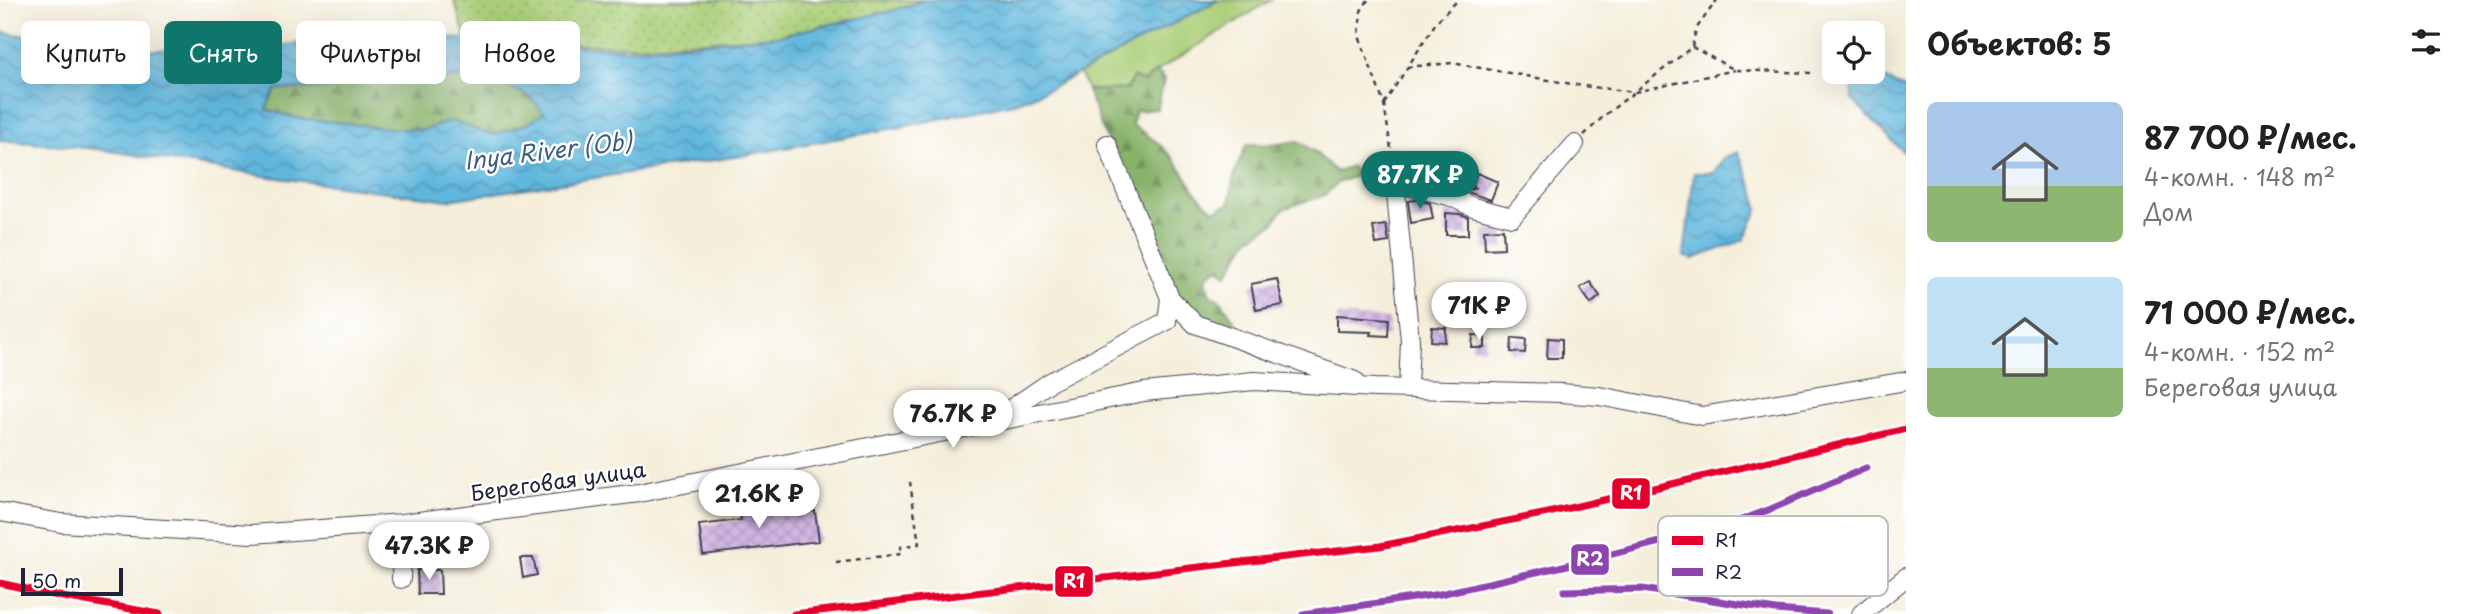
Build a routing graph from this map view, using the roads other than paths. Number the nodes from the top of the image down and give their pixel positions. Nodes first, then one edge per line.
1 (1107, 144) dead end
2 (1575, 144) road end
3 (1170, 298) junction
4 (1906, 381) edge
5 (1375, 388) junction
6 (1408, 388) junction
7 (989, 424) junction
8 (0, 512) edge
9 (403, 523) junction
10 (1906, 578) edge
11 (401, 579) dead end
12 (1888, 592) edge
13 (1884, 596) edge
14 (1861, 614) edge

1 - 3 street
2 - 6 street
3 - 5 street
3 - 7 street
4 - 6 street, Береговая улица
5 - 6 street, Береговая улица
5 - 7 street, Береговая улица
7 - 9 street, Береговая улица
8 - 9 street, Береговая улица
9 - 11 street
10 - 12 street
13 - 14 street

